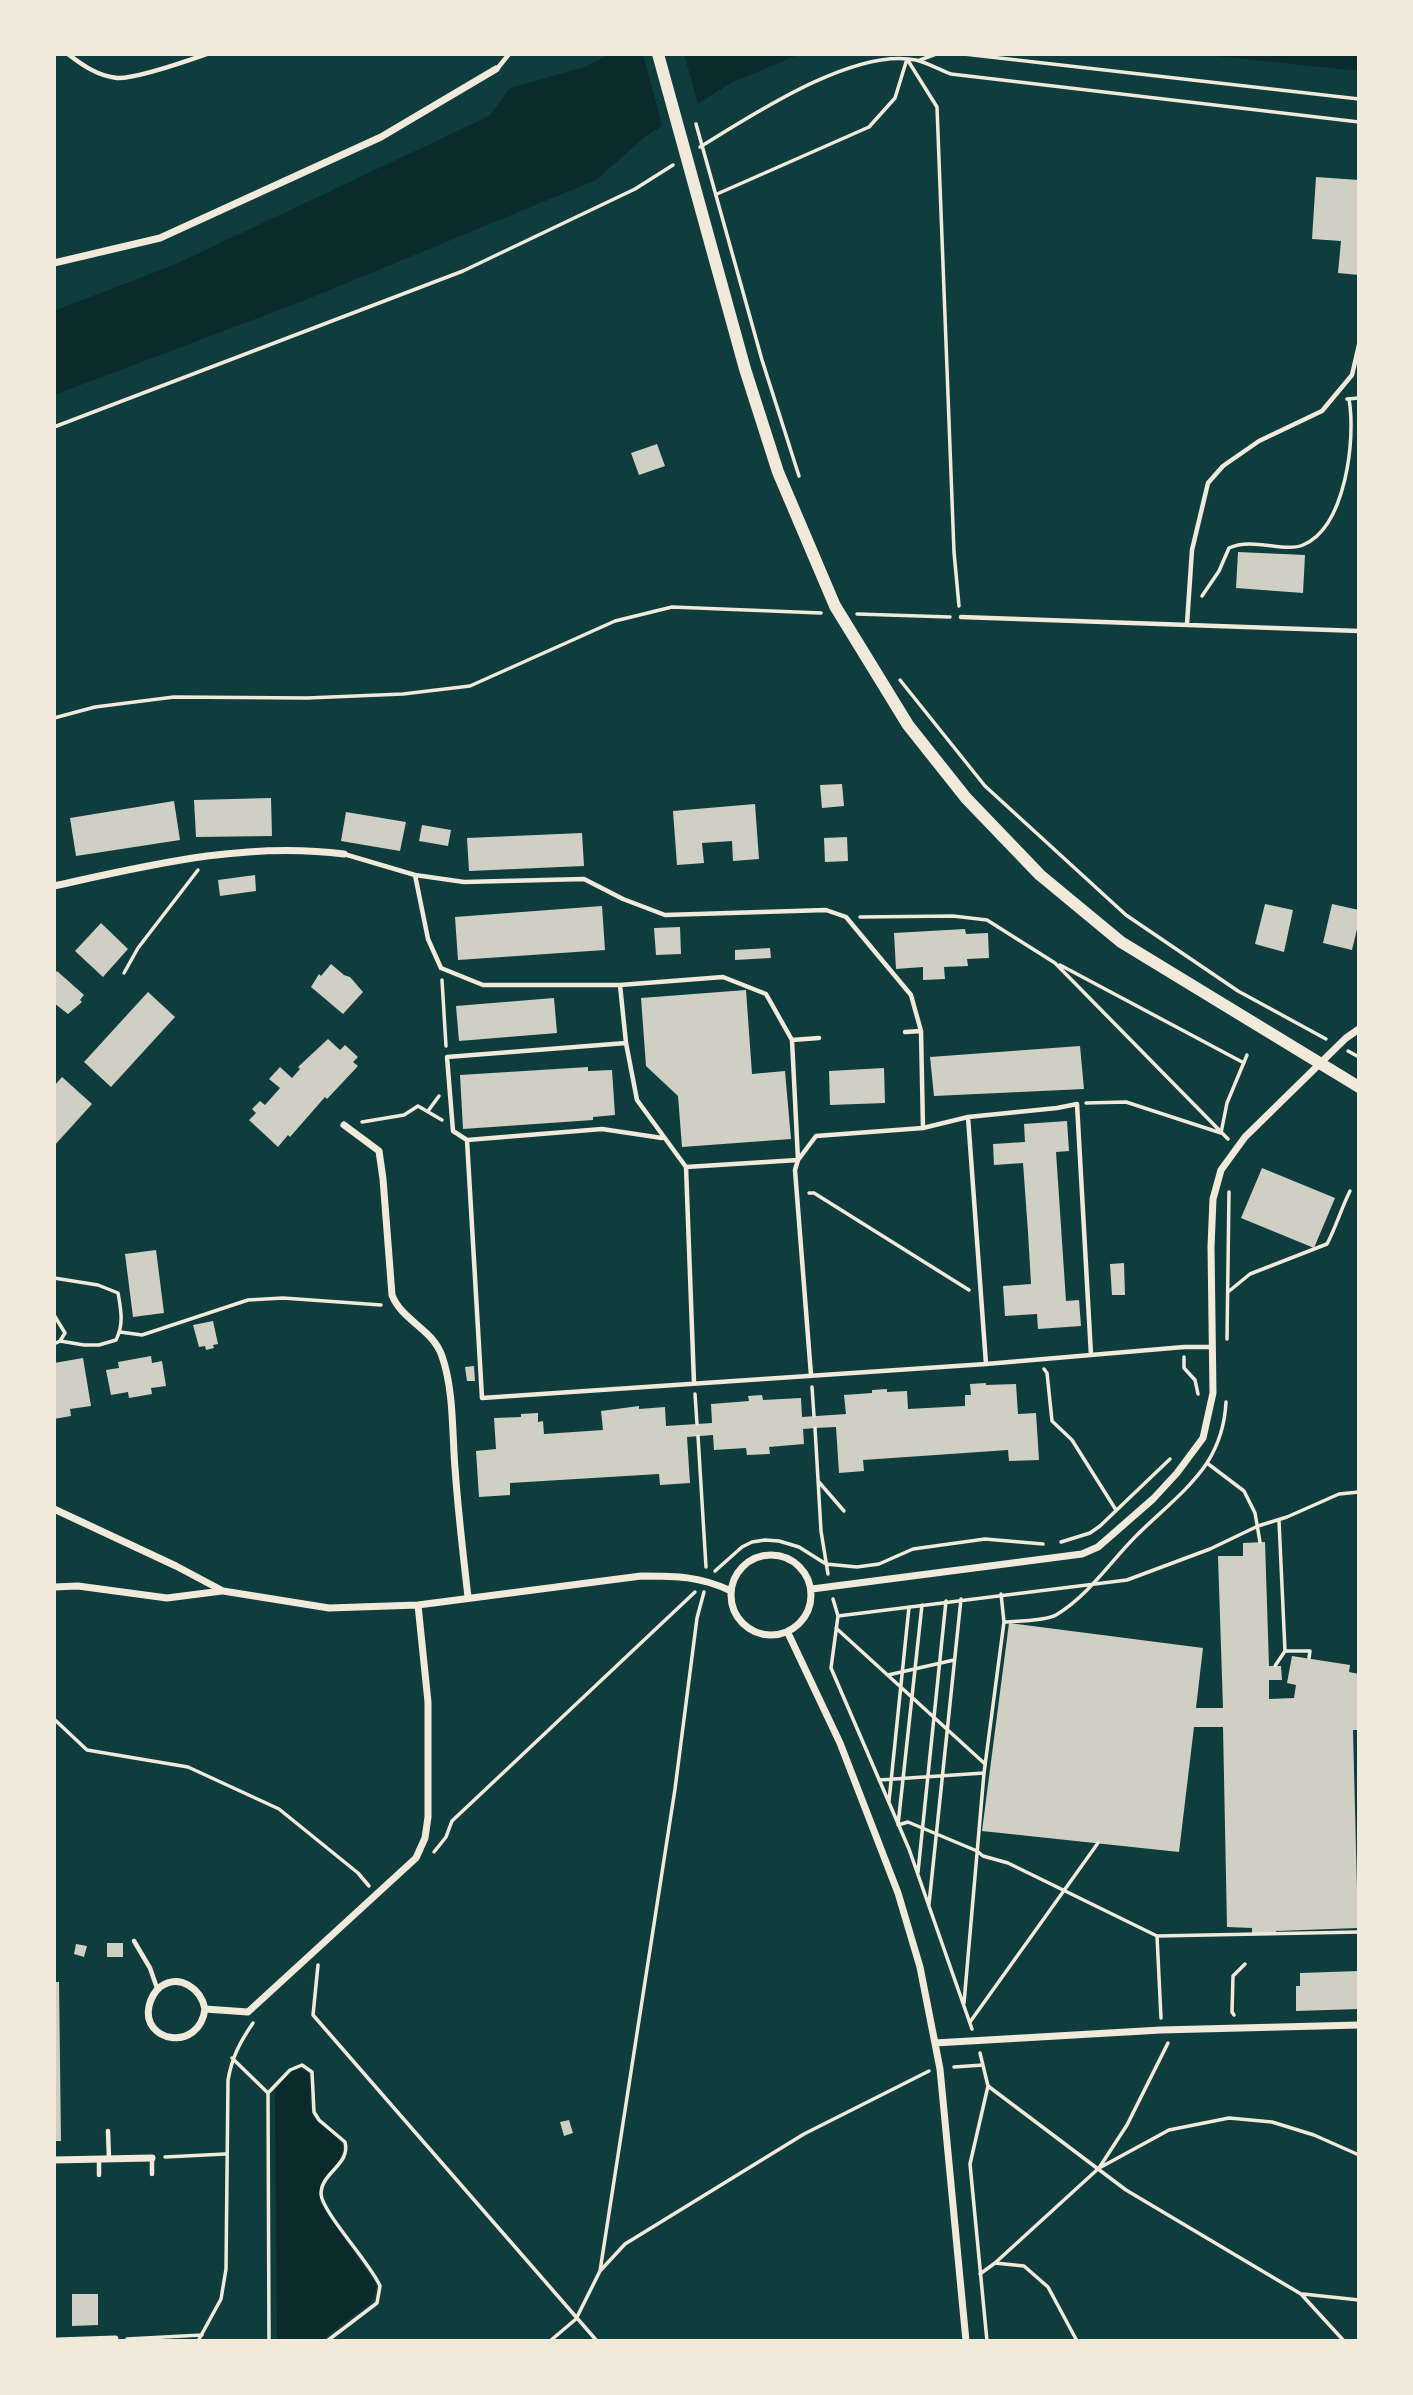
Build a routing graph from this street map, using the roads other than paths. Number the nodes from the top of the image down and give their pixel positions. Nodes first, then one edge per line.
1 (68, 54) edge
2 (207, 54) edge
3 (509, 54) edge
4 (658, 54) edge
5 (496, 69) joint
6 (54, 263) edge
7 (1359, 345) edge
8 (961, 617) road end
9 (1187, 624) junction
10 (1359, 631) edge
11 (344, 854) joint
12 (415, 875) junction
13 (54, 886) edge
14 (620, 985) junction
15 (1359, 1030) edge
16 (921, 1031) junction
17 (905, 1032) dead end
18 (819, 1038) dead end
19 (792, 1040) junction
20 (626, 1043) junction
21 (1359, 1087) edge
22 (968, 1117) junction
23 (344, 1125) road end
24 (923, 1128) junction
25 (663, 1138) junction
26 (467, 1140) junction
27 (798, 1160) junction
28 (686, 1167) junction
29 (1213, 1347) junction
30 (1091, 1355) junction
31 (986, 1364) junction
32 (811, 1375) junction
33 (694, 1383) junction
34 (54, 1509) edge
35 (54, 1587) edge
36 (812, 1589) junction
37 (223, 1591) junction
38 (731, 1591) junction
39 (468, 1597) junction
40 (418, 1605) junction
41 (788, 1633) junction
42 (134, 1941) dead end
43 (158, 1989) junction
44 (205, 2009) junction
45 (1359, 2025) edge
46 (935, 2043) junction
47 (108, 2131) dead end
48 (152, 2158) joint
49 (99, 2159) junction
50 (109, 2159) junction
51 (54, 2160) edge
52 (152, 2174) dead end
53 (99, 2175) dead end
54 (116, 2340) edge
55 (58, 2341) edge
56 (966, 2341) edge

1 - 2 lane
3 - 5 lane
4 - 21 main road
5 - 6 street
7 - 9 lane
8 - 9 lane
9 - 10 lane
11 - 12 lane
11 - 13 street
12 - 14 lane
12 - 16 lane
14 - 19 lane
14 - 20 lane
15 - 29 street
16 - 17 lane
16 - 24 lane
18 - 19 lane
19 - 27 lane
20 - 25 lane
20 - 26 lane
22 - 24 lane
22 - 30 lane
22 - 31 lane
23 - 39 street
24 - 27 lane
25 - 26 lane
25 - 28 lane
26 - 33 lane
27 - 28 lane
27 - 32 lane
28 - 33 lane
29 - 30 lane
29 - 36 street
30 - 31 lane
31 - 32 lane
32 - 33 lane
34 - 37 street
35 - 37 street
36 - 38 street
36 - 41 street
37 - 40 street
38 - 39 street
38 - 41 street
39 - 40 street
40 - 44 street
41 - 46 street
42 - 43 lane
43 - 44 street
43 - 44 street
45 - 46 street
46 - 56 street
47 - 50 lane
48 - 50 street
48 - 52 lane
49 - 50 street
49 - 51 street
49 - 53 lane
54 - 55 street

